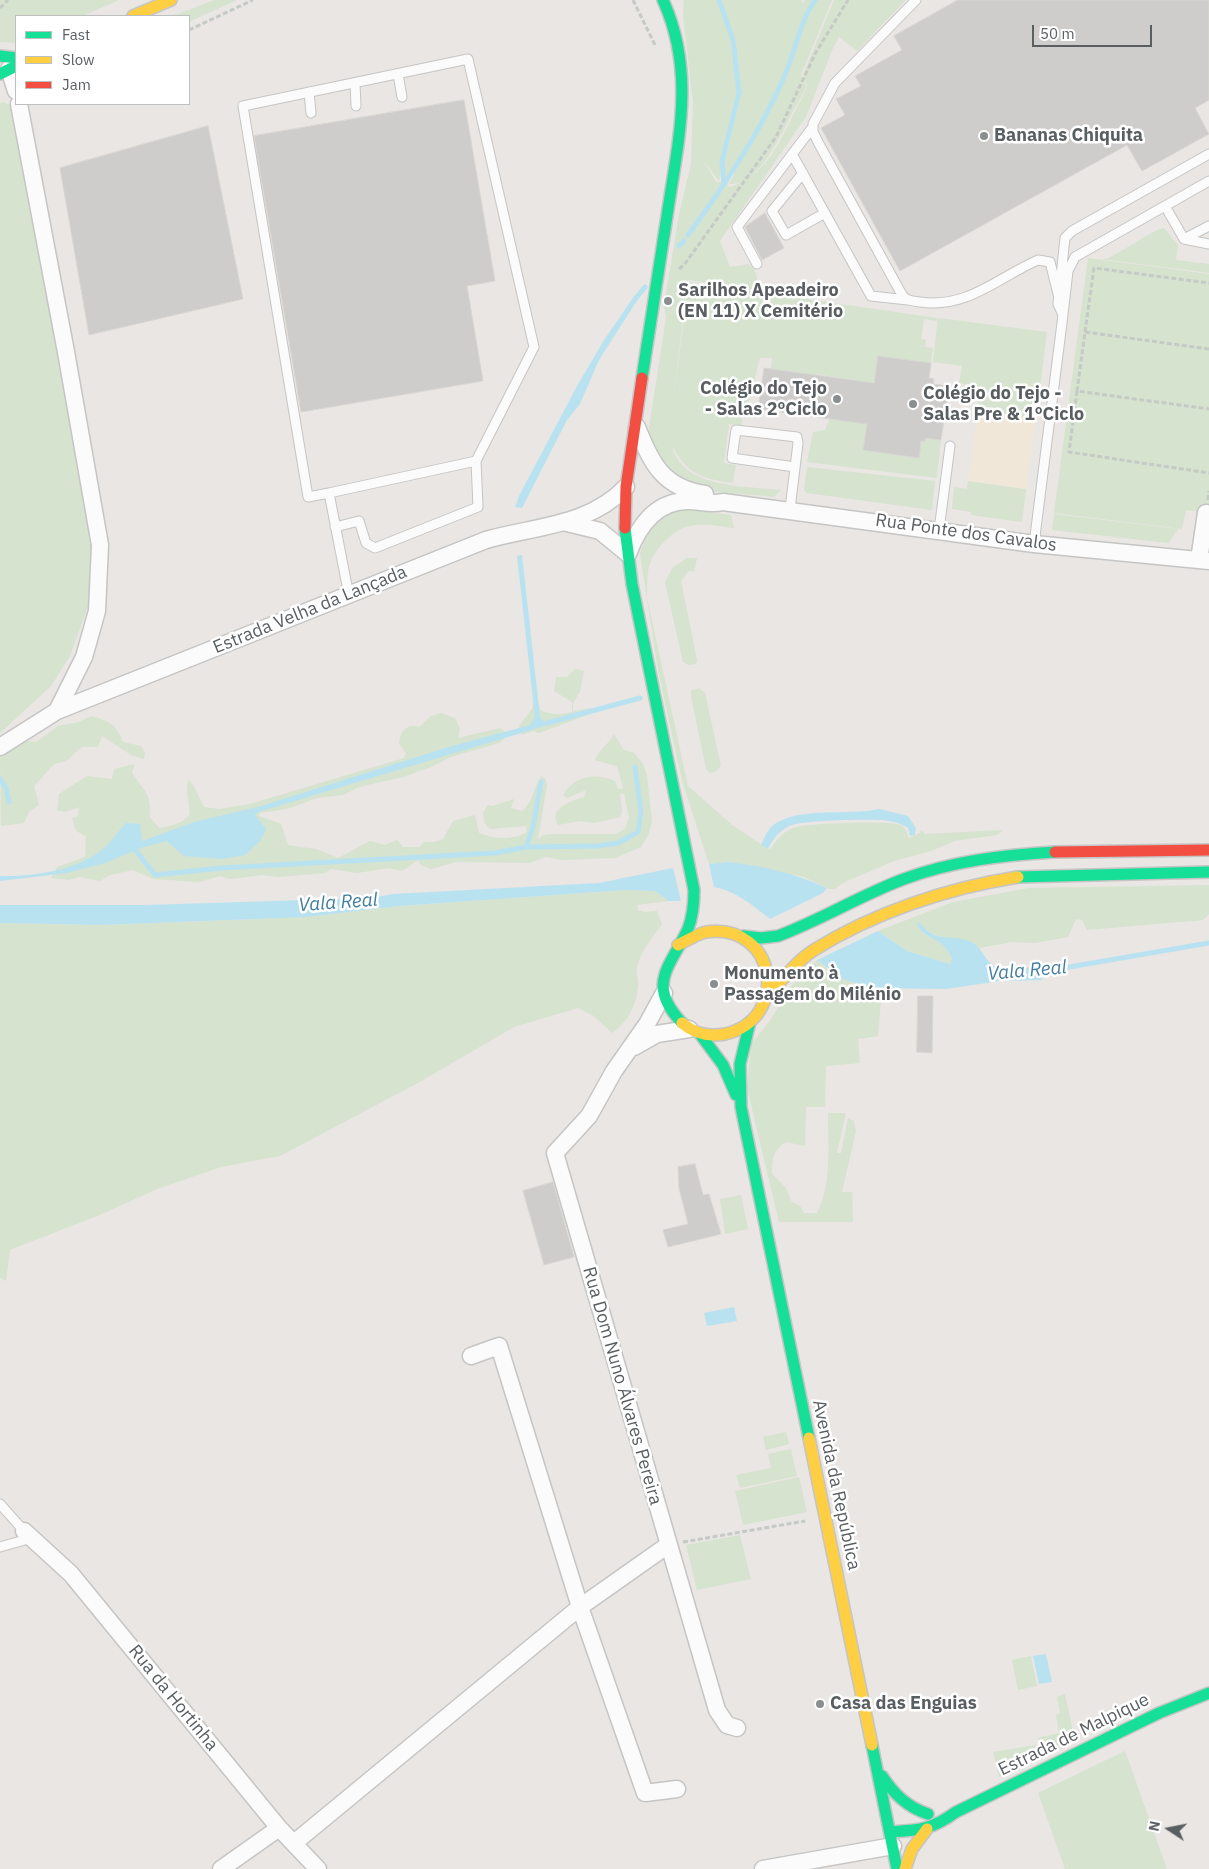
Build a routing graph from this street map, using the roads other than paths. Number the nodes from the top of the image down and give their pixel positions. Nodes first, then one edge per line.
1 (171, 0) edge
2 (663, 0) edge
3 (916, 0) edge
4 (135, 15) edge
5 (8, 65) edge
6 (398, 74) junction
7 (355, 83) junction
8 (15, 88) edge
9 (309, 92) junction
10 (402, 97) dead end
11 (19, 105) edge
12 (356, 106) dead end
13 (311, 113) dead end
14 (812, 128) junction
15 (792, 154) junction
16 (1209, 154) edge
17 (803, 173) junction
18 (1209, 181) edge
19 (1165, 206) junction
20 (825, 213) junction
21 (1209, 226) edge
22 (1184, 239) junction
23 (1209, 244) edge
24 (1075, 258) junction
25 (1062, 259) junction
26 (1046, 260) junction
27 (757, 264) dead end
28 (1062, 298) junction
29 (908, 300) junction
30 (636, 424) junction
31 (950, 446) dead end
32 (476, 461) junction
33 (795, 467) junction
34 (626, 488) junction
35 (329, 493) junction
36 (723, 502) junction
37 (790, 509) junction
38 (1206, 513) dead end
39 (567, 523) junction
40 (335, 527) junction
41 (939, 530) junction
42 (1034, 544) junction
43 (628, 554) junction
44 (1204, 560) edge
45 (349, 596) junction
46 (57, 710) junction
47 (0, 747) edge
48 (1209, 850) edge
49 (1209, 872) edge
50 (694, 890) junction
51 (705, 906) dead end
52 (715, 919) dead end
53 (727, 930) junction
54 (743, 936) junction
55 (678, 945) junction
56 (664, 993) junction
57 (767, 996) junction
58 (750, 1022) junction
59 (694, 1032) junction
60 (626, 1053) junction
61 (741, 1108) junction
62 (471, 1356) dead end
63 (0, 1504) edge
64 (28, 1534) junction
65 (668, 1545) junction
66 (0, 1547) edge
67 (580, 1607) junction
68 (1209, 1693) edge
69 (737, 1728) dead end
70 (878, 1771) junction
71 (677, 1788) dead end
72 (956, 1812) junction
73 (928, 1814) junction
74 (279, 1828) junction
75 (927, 1829) junction
76 (892, 1839) junction
77 (294, 1843) junction
78 (221, 1869) edge
79 (318, 1869) edge
80 (763, 1869) edge
81 (897, 1869) edge
82 (905, 1869) edge

1 - 4 main road
2 - 30 main road
3 - 14 lane
5 - 8 street
6 - 7 lane
6 - 10 lane
6 - 32 lane
7 - 9 lane
7 - 12 lane
9 - 13 lane
9 - 35 lane
11 - 46 street
14 - 15 lane
14 - 29 lane
15 - 17 lane
15 - 27 lane
16 - 25 lane
17 - 20 lane
17 - 20 lane
18 - 19 lane
19 - 22 lane
19 - 24 lane
20 - 29 lane
21 - 22 lane
22 - 23 lane
24 - 25 lane
24 - 28 lane
25 - 26 lane
25 - 28 lane
26 - 28 lane
26 - 29 lane
28 - 42 lane
30 - 34 main road
30 - 36 street
31 - 41 lane
32 - 35 lane
32 - 40 lane
33 - 33 lane
33 - 37 lane
34 - 39 street, Estrada Velha da Lançada
34 - 43 main road
35 - 40 lane
36 - 37 street, Rua Ponte dos Cavalos
36 - 43 street
37 - 41 street, Rua Ponte dos Cavalos
38 - 44 street
39 - 43 street, Estrada Velha da Lançada
39 - 45 street, Estrada Velha da Lançada
40 - 45 lane
41 - 42 street, Rua Ponte dos Cavalos
42 - 44 street, Rua Ponte dos Cavalos
43 - 50 main road
45 - 46 street, Estrada Velha da Lançada
46 - 47 street, Estrada Velha da Lançada
48 - 54 main road
49 - 57 main road
50 - 51 main road
50 - 55 main road
52 - 53 main road
53 - 54 main road
53 - 55 main road
54 - 57 main road
55 - 56 main road
56 - 59 main road
56 - 60 street, Rua Dom Nuno Álvares Pereira
57 - 58 main road
58 - 59 main road
58 - 61 main road, Avenida da República
59 - 60 street, Rua Dom Nuno Álvares Pereira
59 - 61 main road, Avenida da República
60 - 65 street, Rua Dom Nuno Álvares Pereira
61 - 70 main road, Avenida da República
62 - 67 street
63 - 64 lane
64 - 66 lane
64 - 74 street, Rua da Hortinha
65 - 67 street
65 - 69 street, Rua Dom Nuno Álvares Pereira
67 - 71 street
67 - 77 street
68 - 72 main road, Estrada de Malpique
70 - 73 main road
70 - 76 main road, Avenida da República
72 - 73 main road, Estrada de Malpique
72 - 75 main road, Estrada de Malpique
73 - 76 main road, Estrada de Malpique
74 - 77 street, Rua da Hortinha
74 - 78 street
75 - 76 main road, Estrada de Malpique
75 - 82 main road
76 - 80 street
76 - 81 main road, Avenida da República
77 - 79 street, Rua da Hortinha

